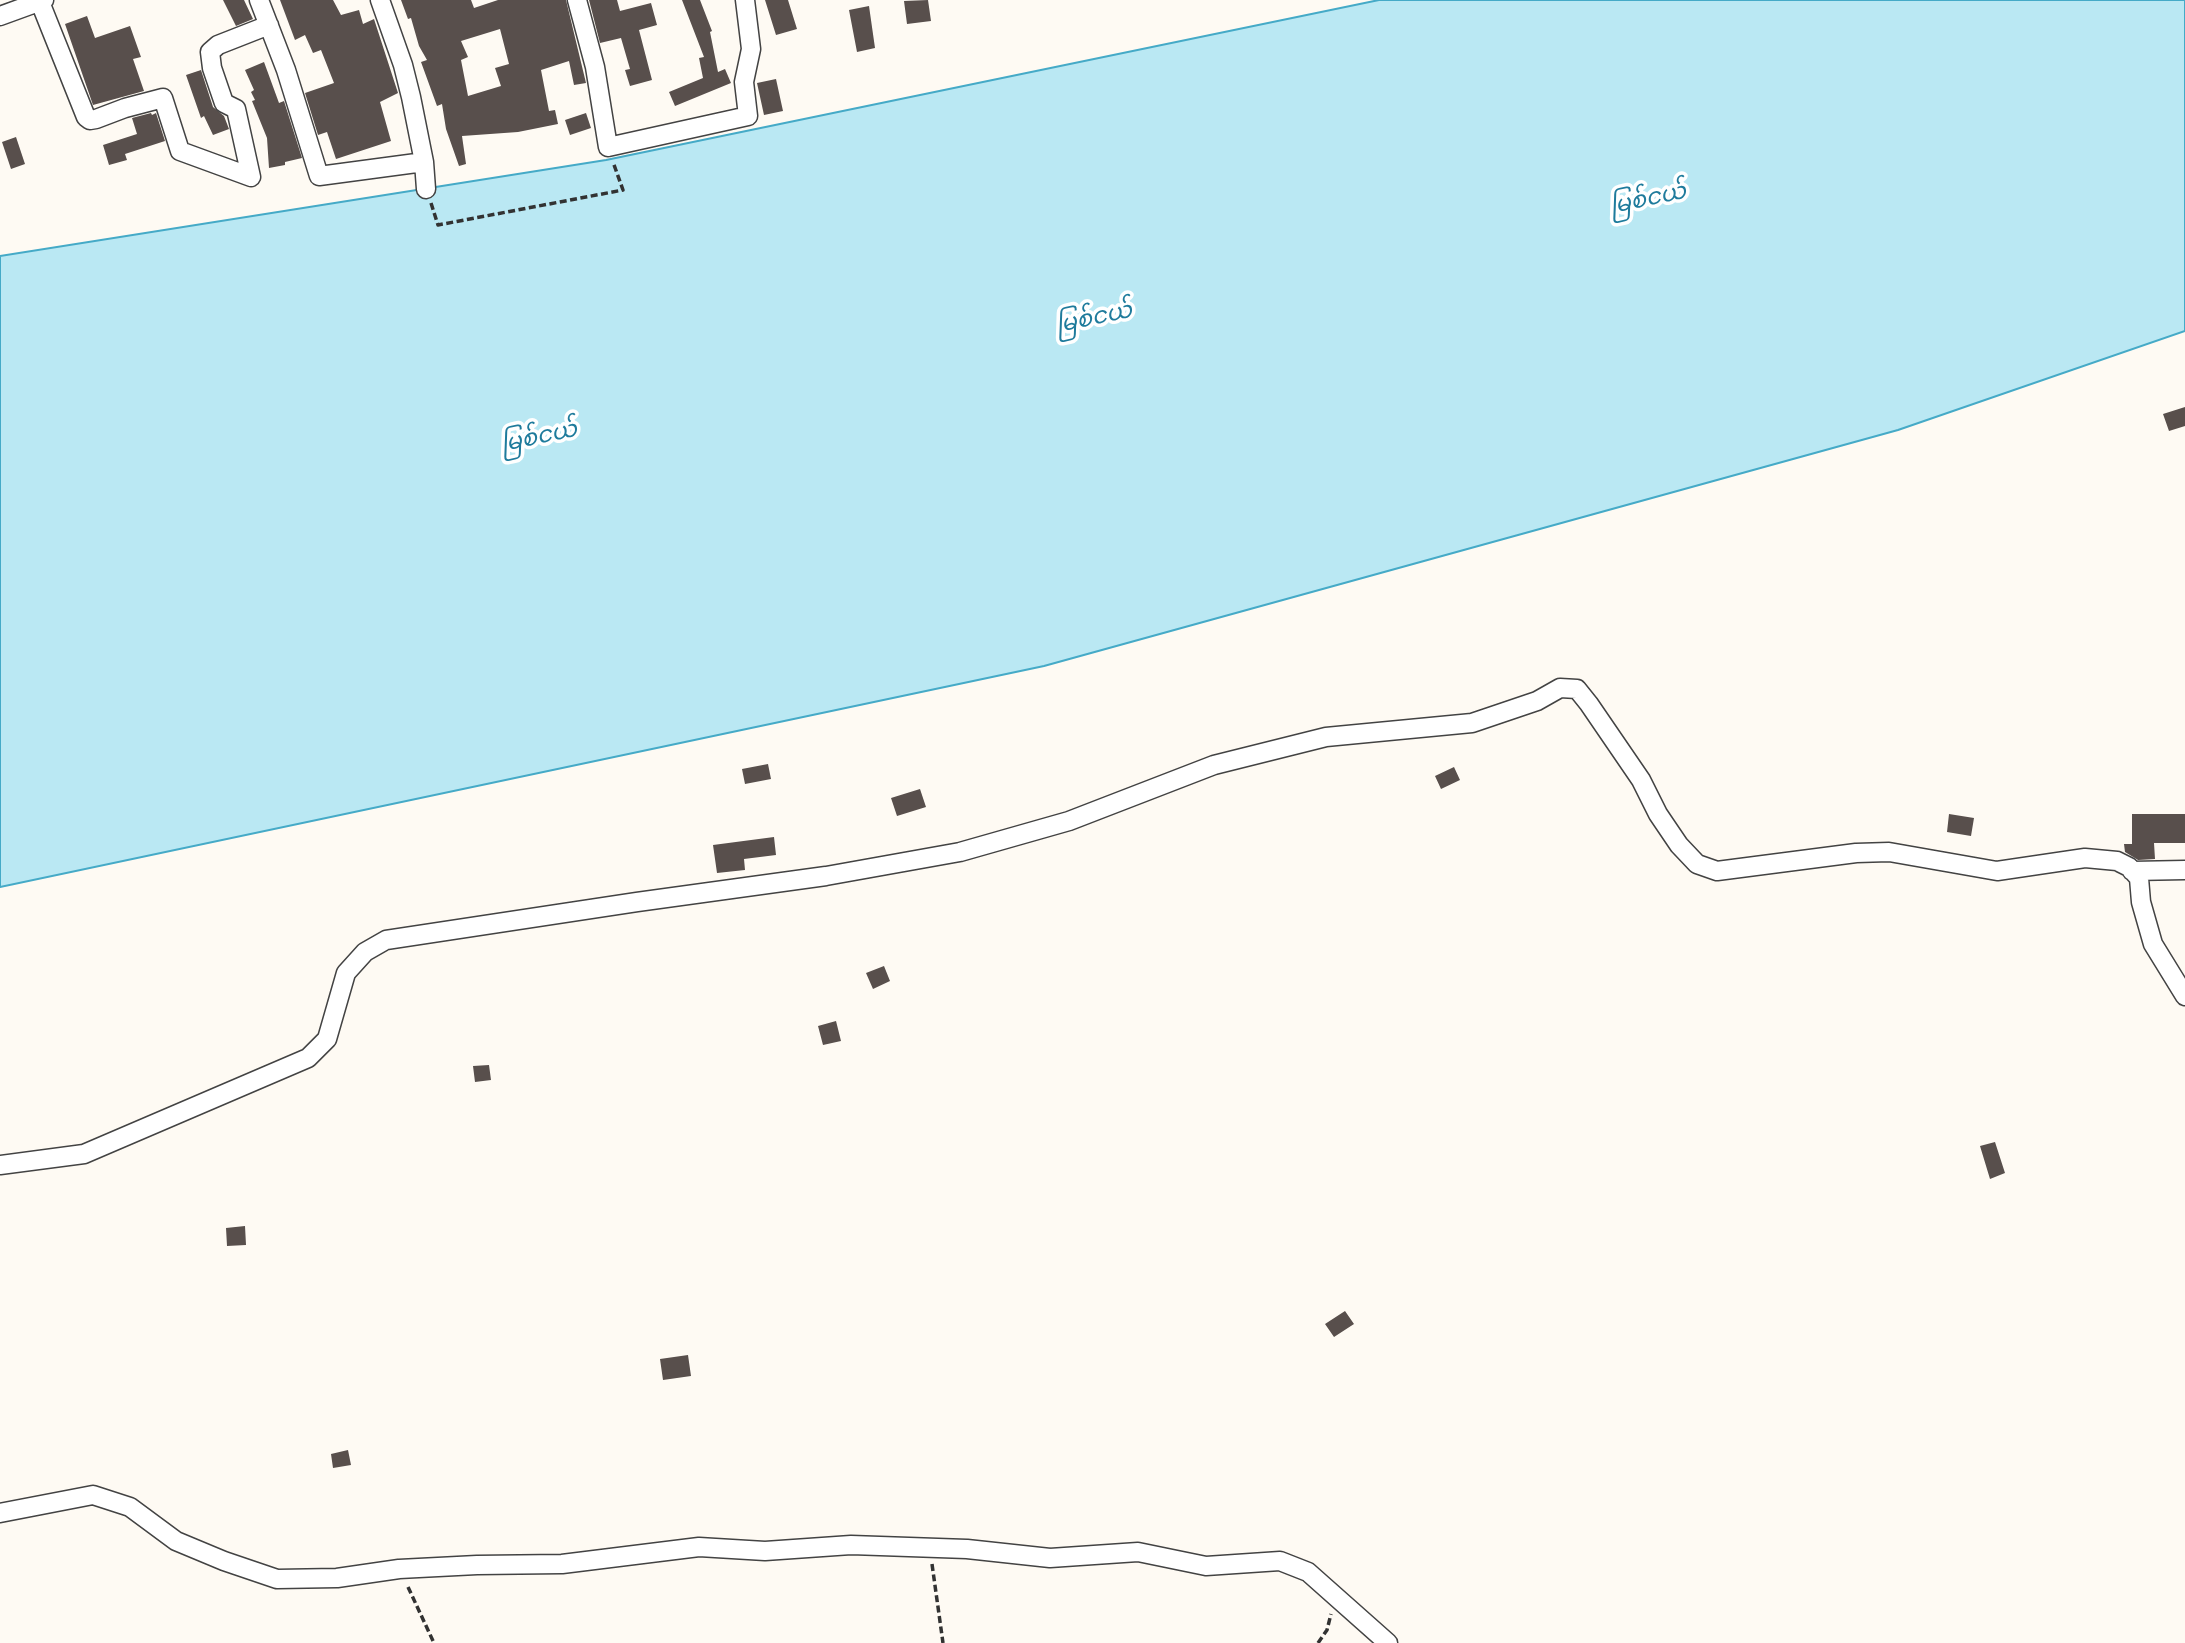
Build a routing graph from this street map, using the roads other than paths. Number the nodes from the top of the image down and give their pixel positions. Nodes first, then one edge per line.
1 (259, 0) edge
2 (380, 0) edge
3 (577, 0) edge
4 (745, 0) edge
5 (42, 1) edge
6 (0, 16) edge
7 (269, 24) junction
8 (424, 162) junction
9 (426, 189) road end
10 (2185, 870) edge
11 (2132, 871) junction
12 (2185, 996) edge
13 (0, 1165) edge
14 (0, 1513) edge
15 (1388, 1643) edge

1 - 7 street
2 - 8 street
3 - 4 street
5 - 6 street
5 - 7 street
7 - 8 street
8 - 9 street
10 - 11 street
11 - 12 street
11 - 13 street
14 - 15 street

